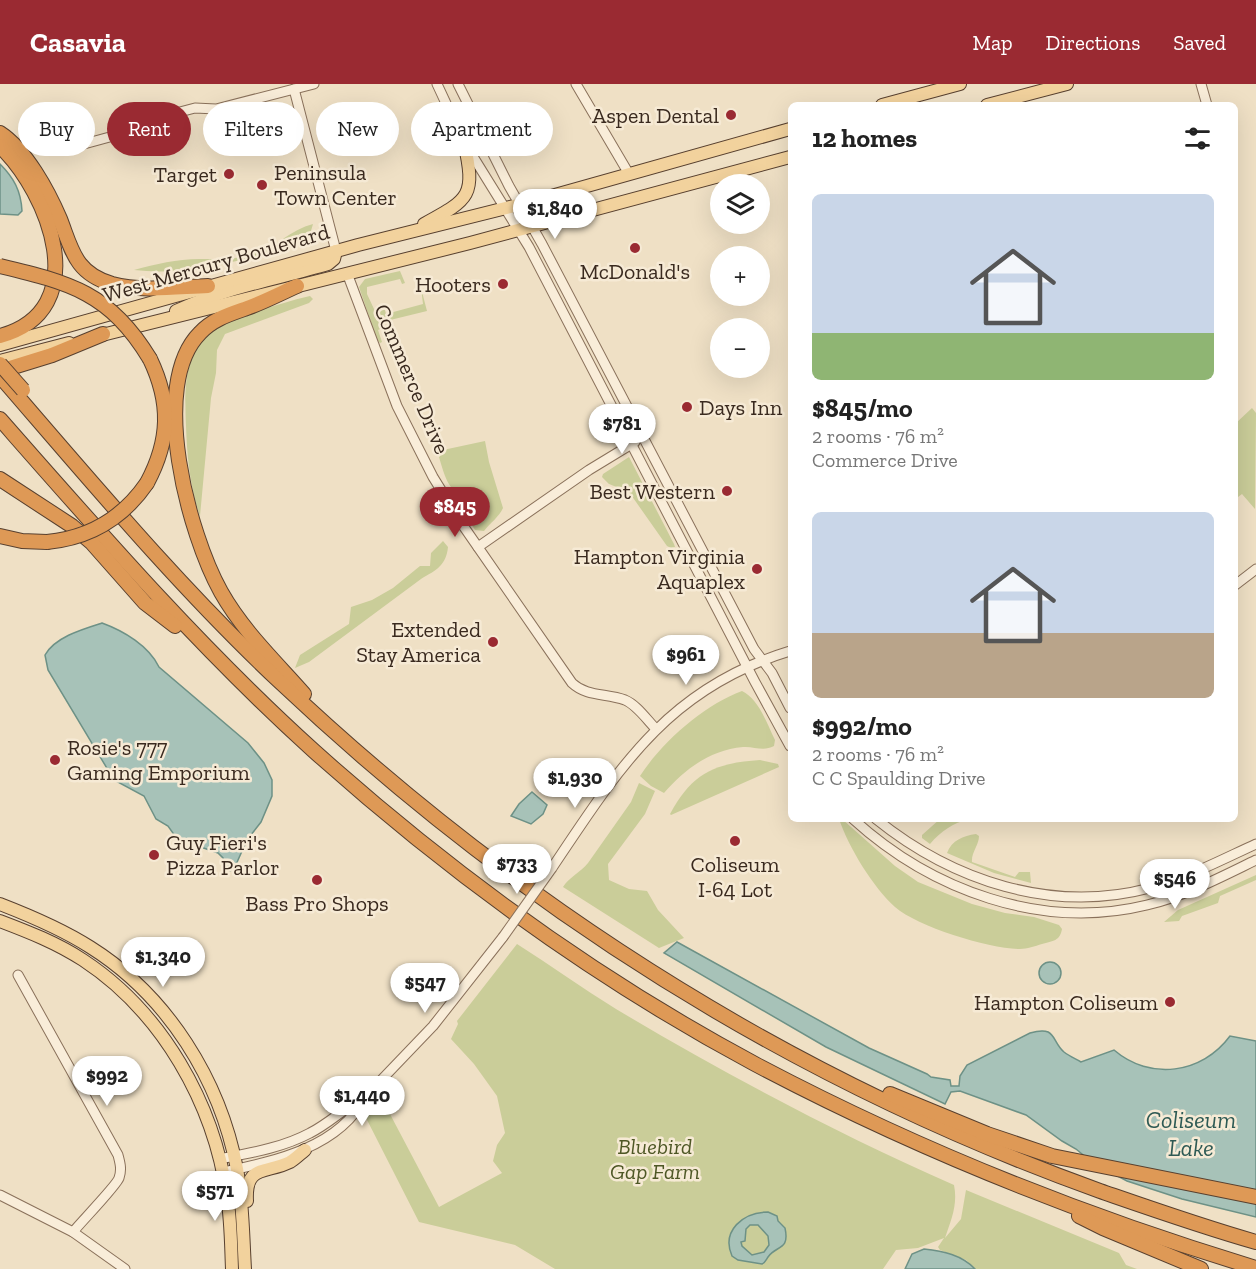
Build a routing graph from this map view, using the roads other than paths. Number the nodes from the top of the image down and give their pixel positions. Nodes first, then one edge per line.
1 (283, 84) edge
2 (314, 84) edge
3 (437, 84) edge
4 (458, 84) edge
5 (576, 84) edge
6 (960, 84) edge
7 (1067, 84) edge
8 (1202, 84) edge
9 (297, 87) edge
10 (920, 100) edge
11 (445, 102) edge
12 (905, 102) edge
13 (998, 102) edge
14 (1206, 102) edge
15 (788, 130) edge
16 (0, 133) edge
17 (95, 141) edge
18 (0, 146) edge
19 (467, 156) edge
20 (473, 156) edge
21 (788, 159) edge
22 (629, 174) junction
23 (519, 205) junction
24 (506, 209) junction
25 (525, 228) junction
26 (407, 233) junction
27 (336, 251) junction
28 (0, 266) edge
29 (347, 273) junction
30 (208, 286) junction
31 (297, 286) junction
32 (154, 322) junction
33 (103, 334) junction
34 (0, 336) edge
35 (0, 345) edge
36 (0, 362) edge
37 (0, 371) edge
38 (0, 376) edge
39 (18, 391) junction
40 (0, 419) edge
41 (643, 438) junction
42 (632, 444) junction
43 (0, 479) edge
44 (0, 536) edge
45 (478, 547) junction
46 (1256, 569) edge
47 (1238, 583) edge
48 (788, 652) edge
49 (215, 657) junction
50 (763, 661) junction
51 (748, 667) junction
52 (788, 704) edge
53 (656, 729) junction
54 (788, 742) edge
55 (353, 749) junction
56 (857, 822) edge
57 (880, 822) edge
58 (1256, 844) edge
59 (1256, 860) edge
60 (0, 904) edge
61 (0, 921) edge
62 (18, 975) dead end
63 (779, 1047) junction
64 (365, 1097) junction
65 (305, 1150) junction
66 (234, 1156) junction
67 (219, 1159) junction
68 (237, 1169) junction
69 (223, 1172) junction
70 (1018, 1185) junction
71 (0, 1195) edge
72 (1256, 1197) edge
73 (73, 1233) junction
74 (1256, 1242) edge
75 (244, 1250) junction
76 (1256, 1268) edge
77 (125, 1269) edge
78 (232, 1269) edge
79 (245, 1269) edge
80 (1201, 1269) edge

1 - 9 street
2 - 9 street
3 - 11 street
4 - 23 street
5 - 22 street
6 - 10 main road
7 - 13 main road
8 - 14 street
9 - 17 street
9 - 27 street
10 - 12 main road
15 - 22 main road, West Mercury Boulevard
16 - 30 highway
18 - 34 highway
19 - 26 main road
20 - 24 street
21 - 25 main road, West Mercury Boulevard
22 - 23 main road, West Mercury Boulevard
23 - 24 main road, West Mercury Boulevard
23 - 25 street
24 - 25 street
24 - 26 main road, West Mercury Boulevard
25 - 29 main road, West Mercury Boulevard
25 - 41 street
25 - 42 street
26 - 27 main road, West Mercury Boulevard
27 - 30 main road, West Mercury Boulevard
27 - 32 main road
28 - 44 highway, bridge
29 - 31 main road, West Mercury Boulevard
29 - 45 street, Commerce Drive
30 - 35 main road, West Mercury Boulevard
31 - 32 main road, West Mercury Boulevard
31 - 55 highway
32 - 33 main road, West Mercury Boulevard
33 - 36 main road, West Mercury Boulevard
33 - 37 highway
36 - 39 highway, bridge
38 - 39 highway
39 - 55 highway
40 - 49 highway
41 - 42 street
41 - 50 street
42 - 45 street
42 - 51 street
43 - 49 highway
45 - 53 street, Commerce Drive
46 - 47 street
48 - 50 street
49 - 70 highway
50 - 51 street
50 - 52 street
51 - 53 street
51 - 54 street
53 - 64 street, bridge
55 - 63 highway
56 - 59 street
57 - 58 street
60 - 66 main road
61 - 67 main road
62 - 73 street
63 - 72 highway
63 - 74 highway
64 - 65 street
64 - 66 street
65 - 68 street
65 - 75 main road
66 - 67 street
66 - 68 main road
67 - 69 main road
68 - 69 street
68 - 75 main road
69 - 78 main road
70 - 76 highway
70 - 80 highway
71 - 73 street
73 - 77 street
75 - 79 main road

